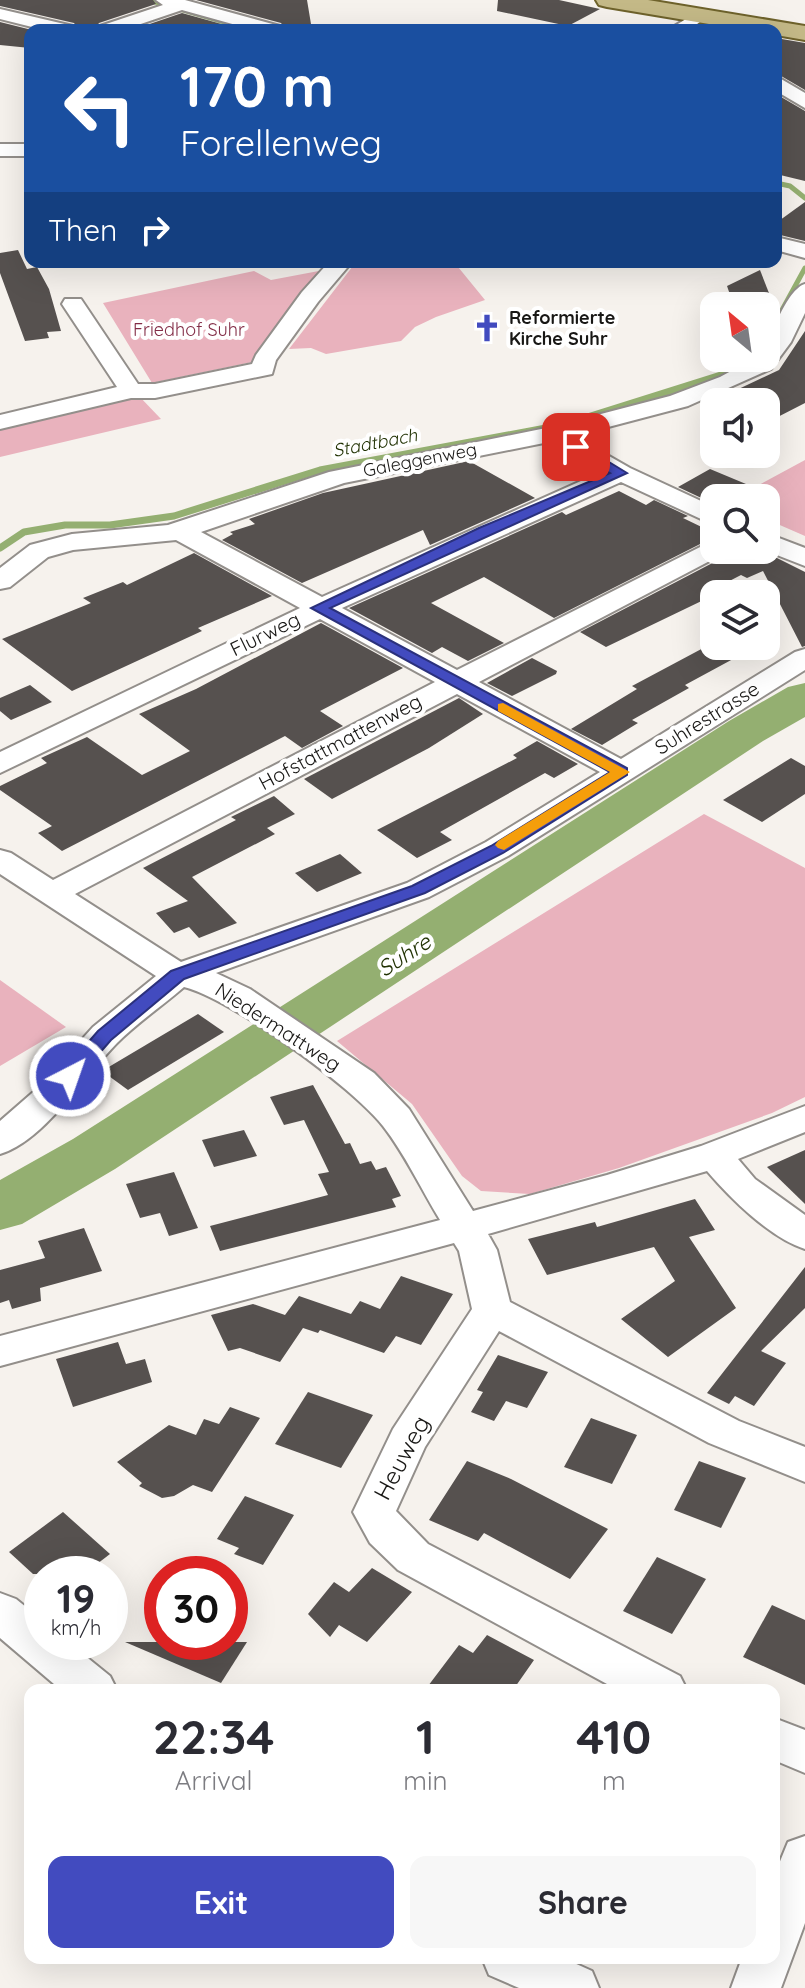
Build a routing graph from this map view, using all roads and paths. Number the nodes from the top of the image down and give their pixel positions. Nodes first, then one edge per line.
1 (607, 0) edge
2 (171, 5) edge
3 (0, 14) edge
4 (699, 16) junction
5 (42, 24) edge
6 (122, 24) edge
7 (249, 24) edge
8 (686, 24) edge
9 (749, 24) edge
10 (782, 29) edge
11 (805, 33) edge
12 (782, 86) edge
13 (805, 102) edge
14 (0, 150) edge
15 (24, 150) edge
16 (782, 245) edge
17 (805, 251) edge
18 (336, 268) edge
19 (805, 291) edge
20 (73, 304) dead end
21 (131, 391) junction
22 (0, 422) edge
23 (553, 434) junction
24 (621, 473) junction
25 (700, 510) edge
26 (178, 530) junction
27 (780, 547) edge
28 (700, 555) edge
29 (805, 558) edge
30 (0, 581) edge
31 (318, 608) junction
32 (805, 658) edge
33 (455, 682) junction
34 (0, 764) edge
35 (622, 772) junction
36 (0, 860) edge
37 (52, 893) junction
38 (178, 975) junction
39 (805, 1118) edge
40 (0, 1141) edge
41 (714, 1155) junction
42 (464, 1227) junction
43 (805, 1235) edge
44 (492, 1310) junction
45 (0, 1351) edge
46 (805, 1465) edge
47 (0, 1612) edge
48 (87, 1684) edge
49 (651, 1684) edge
50 (780, 1741) edge
51 (805, 1752) edge
52 (805, 1858) edge
53 (780, 1924) edge
54 (520, 1964) edge
55 (765, 1964) edge
56 (574, 1988) edge
57 (756, 1988) edge

1 - 4 main road
2 - 6 street
2 - 7 street
3 - 5 street
4 - 8 street
4 - 9 main road
10 - 11 main road
12 - 13 street
14 - 15 street
16 - 17 street
18 - 21 street
19 - 23 street, Galeggenweg
20 - 21 street
21 - 22 street
23 - 24 street
23 - 26 street, Galeggenweg
24 - 25 street
24 - 31 street, Flurweg
26 - 30 street, Galeggenweg
26 - 31 street
27 - 29 street
28 - 33 street, Hofstattmattenweg
31 - 33 street
31 - 34 street, Flurweg
32 - 35 street, Suhrestrasse
33 - 35 street
33 - 37 street, Hofstattmattenweg
35 - 38 street, Suhrestrasse
36 - 37 street, Niedermattweg
37 - 38 street, Niedermattweg
38 - 40 street, Suhrestrasse
38 - 42 street, Niedermattweg
39 - 41 street
41 - 42 street
41 - 43 street
42 - 44 street
42 - 45 street
44 - 46 street
44 - 49 street, Heuweg
47 - 48 street
50 - 51 street
52 - 53 street
54 - 56 street
55 - 57 street

